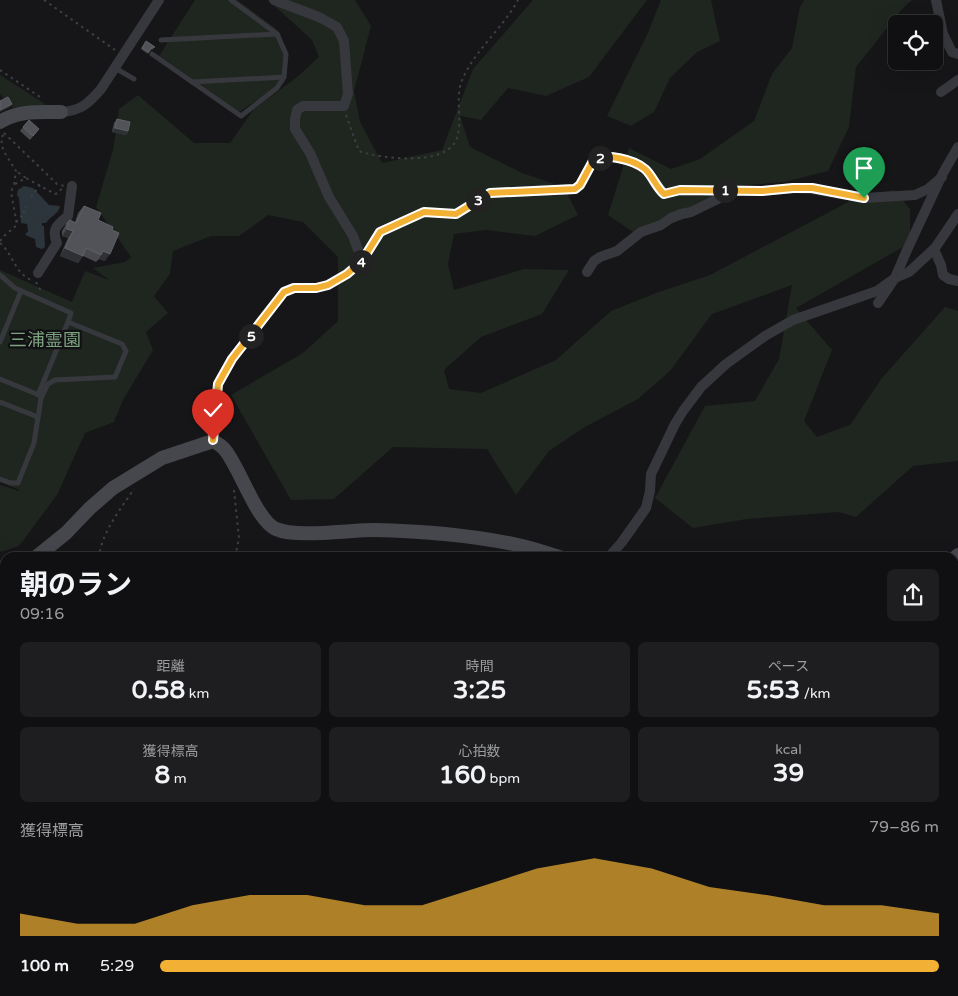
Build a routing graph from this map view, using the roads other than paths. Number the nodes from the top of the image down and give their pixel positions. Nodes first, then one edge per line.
1 (159, 0) edge
2 (231, 0) edge
3 (274, 0) edge
4 (936, 0) edge
5 (277, 34) junction
6 (161, 40) dead end
7 (152, 54) dead end
8 (958, 54) edge
9 (115, 68) junction
10 (284, 77) junction
11 (134, 79) dead end
12 (958, 80) edge
13 (192, 82) junction
14 (940, 92) dead end
15 (61, 112) joint
16 (4, 128) edge
17 (958, 147) edge
18 (942, 177) junction
19 (68, 183) road end
20 (734, 190) junction
21 (958, 214) edge
22 (934, 249) junction
23 (362, 261) junction
24 (588, 272) dead end
25 (0, 275) edge
26 (37, 278) road end
27 (895, 278) junction
28 (958, 281) edge
29 (21, 291) junction
30 (878, 303) dead end
31 (68, 322) junction
32 (0, 342) edge
33 (0, 379) edge
34 (40, 396) junction
35 (0, 402) edge
36 (38, 417) junction
37 (213, 440) junction
38 (0, 479) edge
39 (42, 552) edge
40 (540, 552) edge
41 (613, 552) edge

1 - 9 street
2 - 5 lane
3 - 23 street
4 - 8 street
5 - 6 lane
5 - 10 lane
7 - 13 lane
9 - 11 lane
9 - 15 street
10 - 13 lane
10 - 13 lane
12 - 14 street
15 - 16 street
17 - 18 street
18 - 20 street
18 - 27 street
19 - 26 street
20 - 23 street
20 - 24 street
21 - 22 street
22 - 27 street
22 - 28 street
23 - 37 street
25 - 29 lane
27 - 30 street
27 - 41 street
29 - 31 lane
29 - 32 lane
31 - 34 lane
31 - 34 lane
33 - 34 lane
34 - 36 lane
35 - 36 lane
36 - 38 lane
37 - 39 street
37 - 40 street

